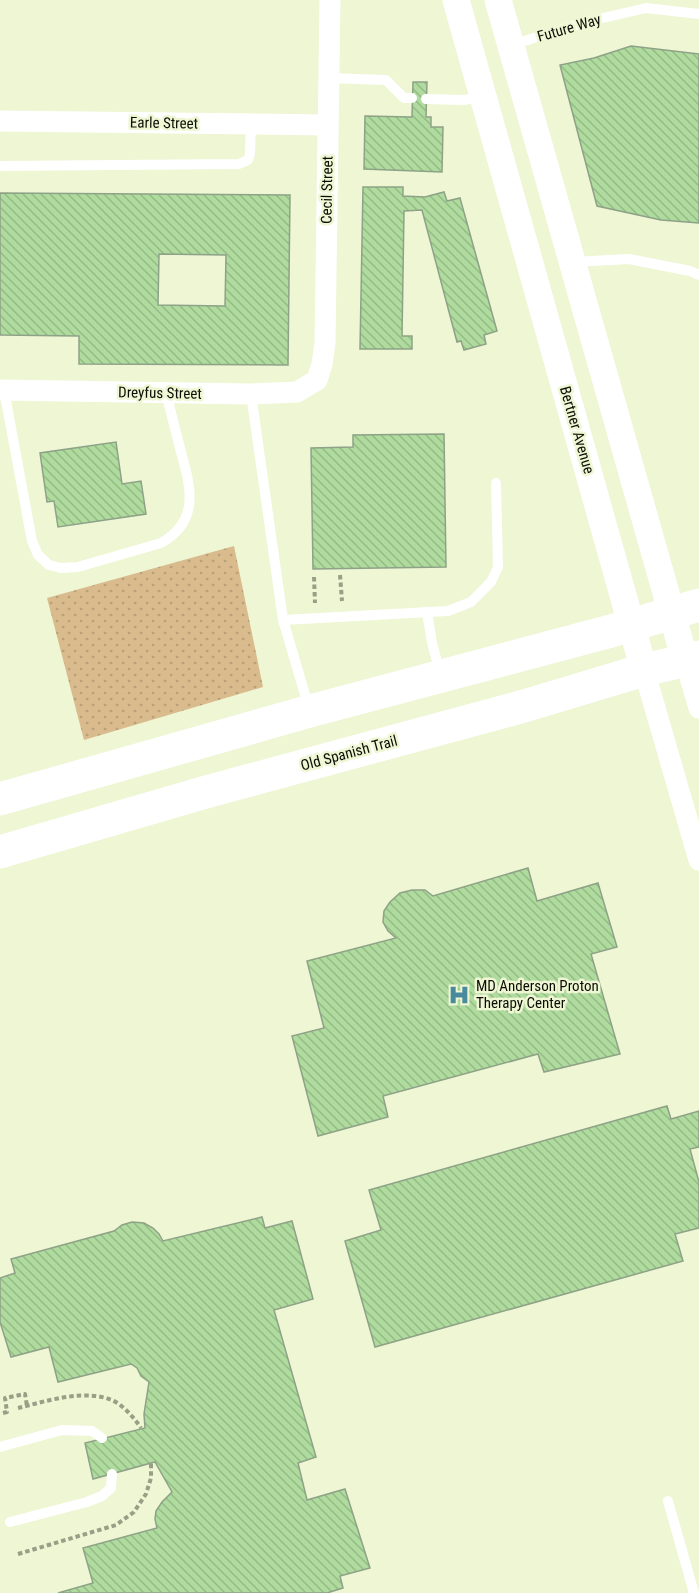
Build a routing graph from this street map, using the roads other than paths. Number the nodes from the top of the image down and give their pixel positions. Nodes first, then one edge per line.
1 (330, 0) edge
2 (456, 0) edge
3 (498, 0) edge
4 (663, 5) edge
5 (699, 14) edge
6 (511, 45) junction
7 (328, 78) junction
8 (483, 97) junction
9 (412, 98) dead end
10 (426, 99) dead end
11 (0, 121) edge
12 (252, 124) junction
13 (328, 125) junction
14 (0, 166) edge
15 (573, 262) junction
16 (699, 274) edge
17 (317, 380) joint
18 (2, 390) edge
19 (166, 393) junction
20 (251, 394) junction
21 (496, 483) dead end
22 (686, 609) edge
23 (427, 612) junction
24 (283, 620) junction
25 (632, 626) junction
26 (692, 658) edge
27 (644, 670) junction
28 (441, 676) junction
29 (699, 708) edge
30 (310, 711) junction
31 (193, 744) junction
32 (207, 792) junction
33 (0, 799) edge
34 (0, 852) edge
35 (699, 860) edge
36 (102, 1438) dead end
37 (0, 1447) edge
38 (112, 1474) dead end
39 (668, 1501) dead end
40 (10, 1522) dead end
41 (694, 1593) edge

1 - 7 street, Cecil Street
2 - 8 street, Bertner Avenue
3 - 6 street
4 - 5 lane, Future Way
4 - 6 lane, Future Way
6 - 15 street
7 - 9 lane
7 - 13 street, Cecil Street
8 - 10 lane
8 - 25 street, Bertner Avenue
11 - 12 street, Earle Street
12 - 13 street, Earle Street
12 - 14 lane
13 - 17 street, Cecil Street
15 - 16 lane
15 - 22 street
17 - 20 street, Dreyfus Street
18 - 19 street, Dreyfus Street
18 - 19 lane
19 - 20 street, Dreyfus Street
20 - 24 lane
21 - 23 lane
22 - 25 main road
22 - 26 street
23 - 24 lane
23 - 28 lane
24 - 30 lane
25 - 27 street, Bertner Avenue
25 - 28 main road
26 - 27 main road, Old Spanish Trail
26 - 29 street
27 - 32 main road, Old Spanish Trail
27 - 35 street, Bertner Avenue
28 - 30 main road
30 - 31 main road
31 - 32 main road
31 - 33 main road
32 - 34 main road, Old Spanish Trail
36 - 37 lane
38 - 40 lane
39 - 41 lane

